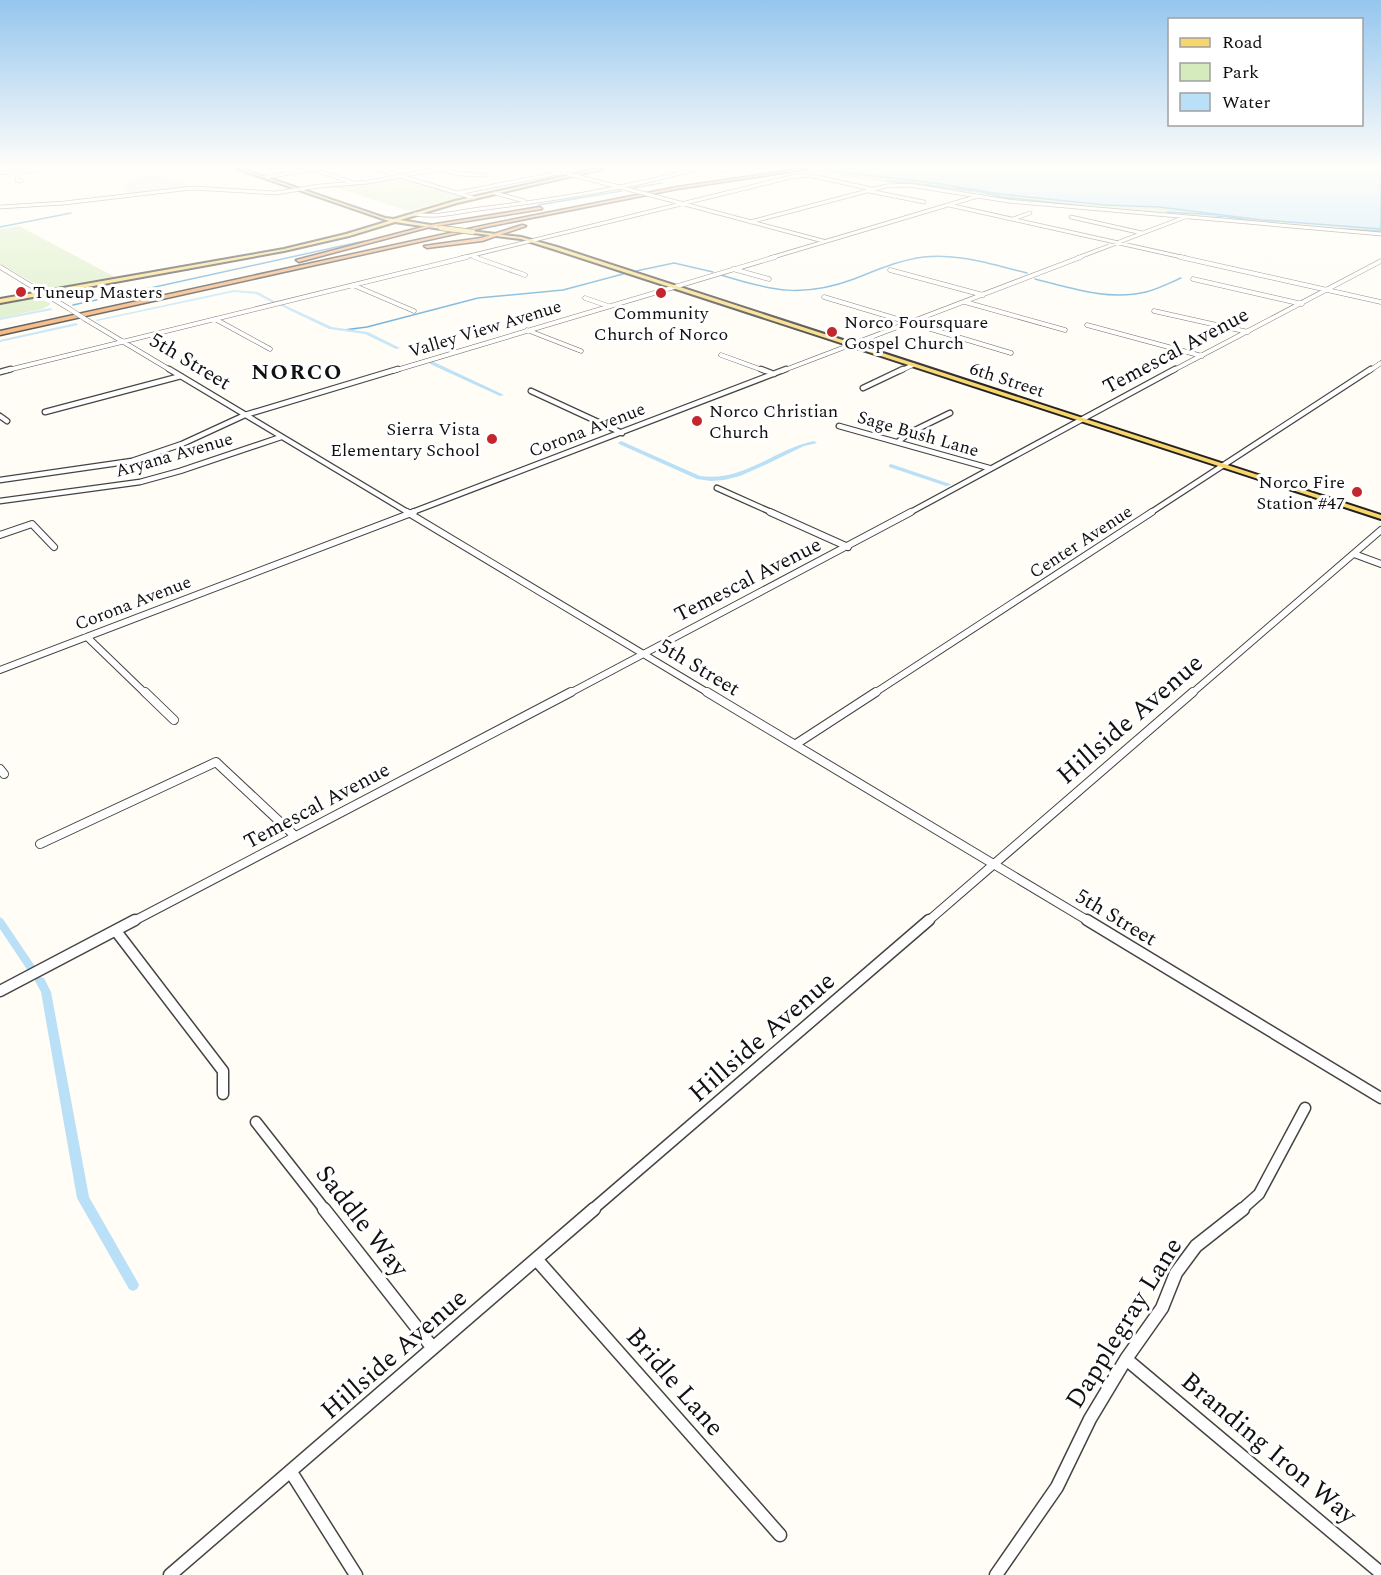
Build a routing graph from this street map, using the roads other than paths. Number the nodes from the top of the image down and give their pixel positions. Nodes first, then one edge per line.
1 (304, 242) edge
2 (312, 242) edge
3 (365, 242) edge
4 (391, 242) edge
5 (405, 242) edge
6 (414, 242) edge
7 (454, 242) edge
8 (524, 242) edge
9 (535, 242) edge
10 (820, 242) edge
11 (1116, 243) joint
12 (253, 255) junction
13 (471, 256) junction
14 (1381, 261) edge
15 (0, 267) edge
16 (734, 269) junction
17 (890, 270) dead end
18 (275, 274) junction
19 (525, 275) dead end
20 (769, 279) dead end
21 (1193, 279) dead end
22 (203, 284) junction
23 (353, 285) junction
24 (673, 287) junction
25 (1327, 290) junction
26 (43, 293) junction
27 (983, 295) junction
28 (824, 297) dead end
29 (585, 298) dead end
30 (0, 300) edge
31 (964, 302) junction
32 (1381, 302) edge
33 (1302, 304) junction
34 (608, 306) junction
35 (414, 311) dead end
36 (1155, 311) dead end
37 (214, 320) junction
38 (909, 323) junction
39 (1087, 325) dead end
40 (0, 330) edge
41 (527, 330) junction
42 (1065, 330) dead end
43 (1248, 333) junction
44 (122, 341) junction
45 (851, 345) junction
46 (270, 349) dead end
47 (580, 351) dead end
48 (1011, 353) dead end
49 (721, 355) dead end
50 (1202, 356) junction
51 (1381, 363) edge
52 (913, 365) junction
53 (0, 372) edge
54 (774, 374) junction
55 (181, 376) junction
56 (863, 388) dead end
57 (531, 392) dead end
58 (45, 412) dead end
59 (950, 413) dead end
60 (245, 415) junction
61 (0, 416) edge
62 (1081, 420) junction
63 (7, 421) dead end
64 (840, 426) dead end
65 (622, 433) junction
66 (282, 437) junction
67 (899, 441) junction
68 (1225, 467) junction
69 (989, 468) junction
70 (0, 480) edge
71 (717, 488) dead end
72 (0, 501) edge
73 (410, 514) junction
74 (1381, 518) edge
75 (1381, 530) edge
76 (0, 535) edge
77 (54, 547) dead end
78 (848, 547) junction
79 (1354, 554) junction
80 (1381, 564) edge
81 (87, 637) junction
82 (641, 653) junction
83 (1, 668) edge
84 (174, 720) dead end
85 (796, 744) junction
86 (295, 836) junction
87 (40, 844) dead end
88 (994, 864) junction
89 (116, 931) junction
90 (0, 991) edge
91 (224, 1094) dead end
92 (1381, 1098) edge
93 (1305, 1108) dead end
94 (256, 1122) dead end
95 (537, 1260) junction
96 (432, 1347) junction
97 (1126, 1359) junction
98 (291, 1472) junction
99 (780, 1534) dead end
100 (1381, 1573) edge
101 (170, 1575) edge
102 (356, 1575) edge
103 (996, 1575) edge

1 - 12 main road
2 - 12 main road
3 - 22 highway
4 - 22 highway
5 - 40 highway
6 - 18 highway
7 - 18 highway
8 - 13 street
9 - 24 main road, 6th Street
10 - 16 street, Valley View Avenue
11 - 25 street
11 - 27 street, Corona Avenue
12 - 26 main road
13 - 19 street
13 - 23 street
14 - 25 street, Temescal Avenue
15 - 26 street, 5th Street
16 - 20 street
16 - 24 street, Valley View Avenue
17 - 27 street
18 - 40 highway
21 - 33 street
22 - 40 highway
23 - 35 street
23 - 37 street
24 - 34 street, Valley View Avenue
24 - 45 main road, 6th Street
25 - 32 street
25 - 33 street, Temescal Avenue
26 - 30 main road
26 - 44 street, 5th Street, bridge
27 - 31 street, Corona Avenue
28 - 38 street
29 - 34 street
31 - 38 street, Corona Avenue
31 - 42 street
33 - 43 street, Temescal Avenue
34 - 41 street, Valley View Avenue
36 - 43 street
37 - 44 street
37 - 46 street
38 - 45 street, Corona Avenue
38 - 48 street
39 - 50 street
41 - 47 street
41 - 60 street, Valley View Avenue
43 - 50 street, Temescal Avenue
44 - 53 street
44 - 55 street, 5th Street
45 - 52 main road, 6th Street
45 - 54 street, Corona Avenue
49 - 54 street
50 - 62 street, Temescal Avenue
51 - 68 street, Center Avenue
52 - 56 street
52 - 62 main road, 6th Street
54 - 65 street, Corona Avenue
55 - 58 street
55 - 60 street, 5th Street
57 - 65 street
59 - 67 street
60 - 66 street, 5th Street
60 - 70 street, Valley View Avenue
61 - 63 street
62 - 68 main road, 6th Street
62 - 69 street, Temescal Avenue
64 - 67 street, Sage Bush Lane
65 - 73 street, Corona Avenue
66 - 72 street, Aryana Avenue
66 - 73 street, 5th Street
67 - 69 street, Sage Bush Lane
68 - 74 main road, 6th Street
68 - 85 street, Center Avenue
69 - 78 street, Temescal Avenue
71 - 78 street
73 - 81 street, Corona Avenue
73 - 82 street, 5th Street
75 - 79 street, Hillside Avenue
76 - 77 street
78 - 82 street, Temescal Avenue
79 - 80 street
79 - 88 street, Hillside Avenue
81 - 83 street, Corona Avenue
81 - 84 street
82 - 85 street, 5th Street
82 - 86 street, Temescal Avenue
85 - 88 street, 5th Street
86 - 87 street
86 - 89 street, Temescal Avenue
88 - 92 street, 5th Street
88 - 95 street, Hillside Avenue
89 - 90 street, Temescal Avenue
89 - 91 street
93 - 97 street, Dapplegray Lane
94 - 96 street, Saddle Way
95 - 96 street, Hillside Avenue
95 - 99 street, Bridle Lane
96 - 98 street, Hillside Avenue
97 - 100 street, Branding Iron Way
97 - 103 street, Dapplegray Lane
98 - 101 street, Hillside Avenue
98 - 102 street

